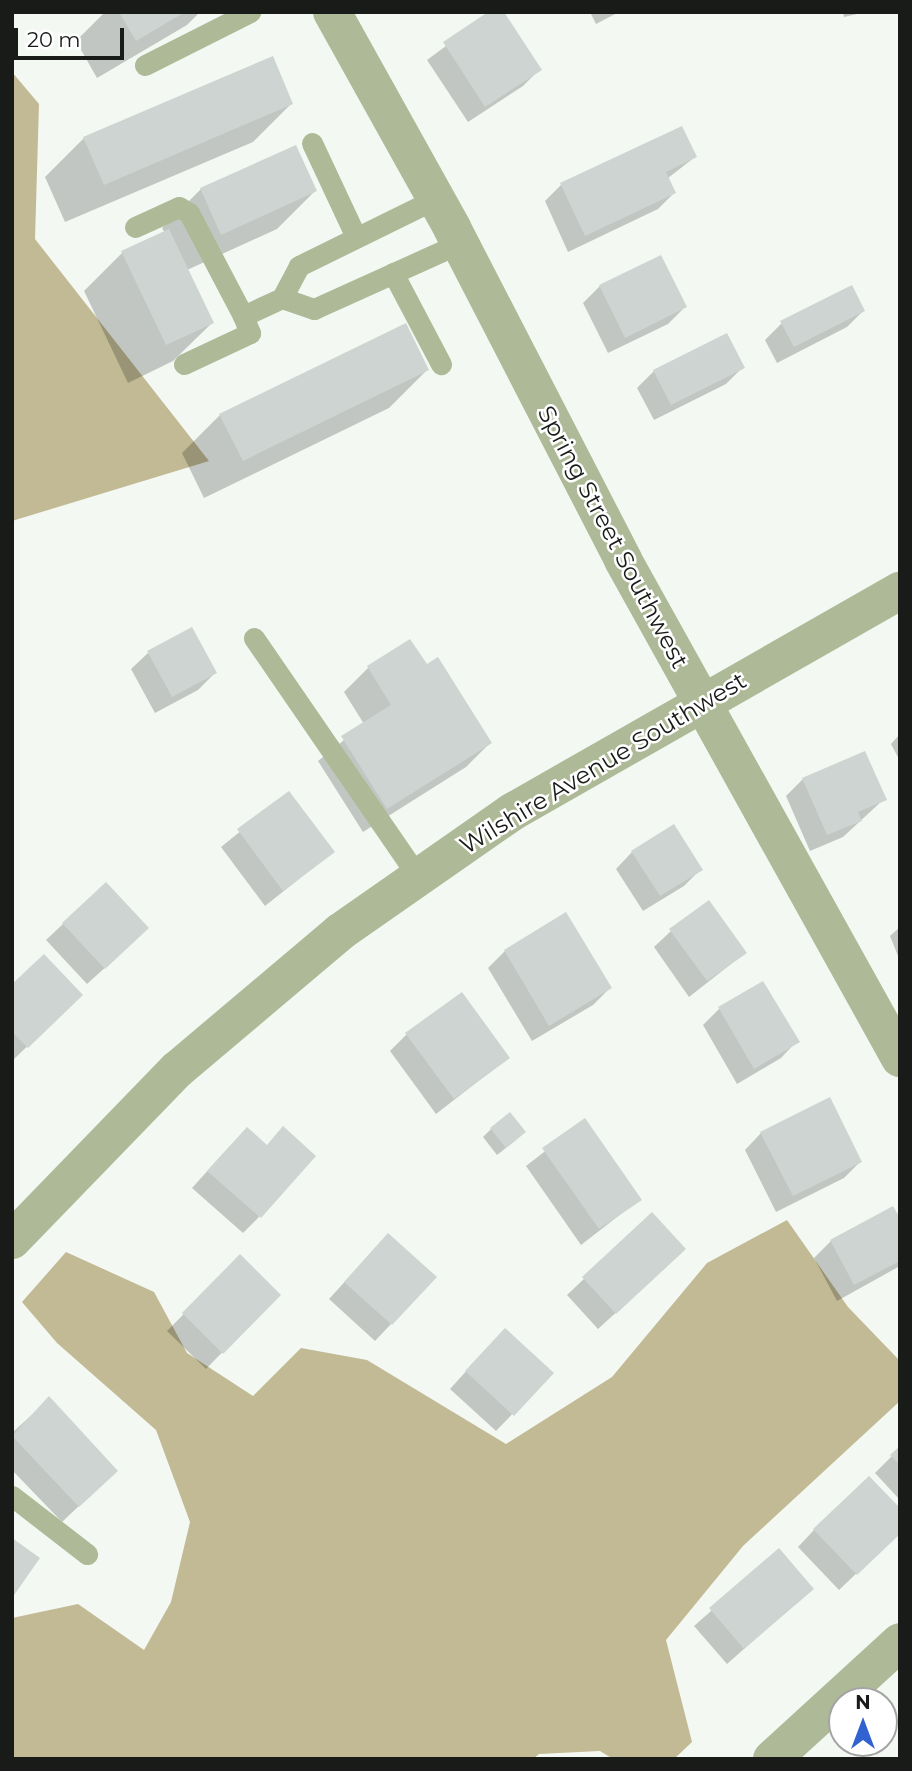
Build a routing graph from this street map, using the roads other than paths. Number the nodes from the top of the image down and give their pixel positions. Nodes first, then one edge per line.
1 (250, 12) edge
2 (331, 12) edge
3 (145, 65) dead end
4 (312, 144) dead end
5 (435, 199) junction
6 (135, 227) dead end
7 (356, 237) junction
8 (460, 243) junction
9 (393, 273) junction
10 (282, 298) junction
11 (243, 316) junction
12 (184, 364) dead end
13 (441, 364) dead end
14 (900, 591) edge
15 (254, 638) dead end
16 (701, 702) junction
17 (418, 877) junction
18 (900, 1058) edge
19 (12, 1240) edge
20 (12, 1496) edge
21 (87, 1554) dead end
22 (900, 1642) edge
23 (772, 1759) edge

1 - 3 lane
2 - 5 street, Spring Street Southwest
4 - 7 lane
5 - 7 lane
5 - 8 street, Spring Street Southwest
6 - 11 lane
7 - 10 lane
8 - 9 lane
8 - 16 street, Spring Street Southwest
9 - 10 lane
9 - 13 lane
10 - 11 lane
11 - 12 lane
14 - 16 street, Wilshire Avenue Southwest
15 - 17 lane
16 - 17 street, Wilshire Avenue Southwest
16 - 18 street, Spring Street Southwest
17 - 19 street, Wilshire Avenue Southwest
20 - 21 lane
22 - 23 street

